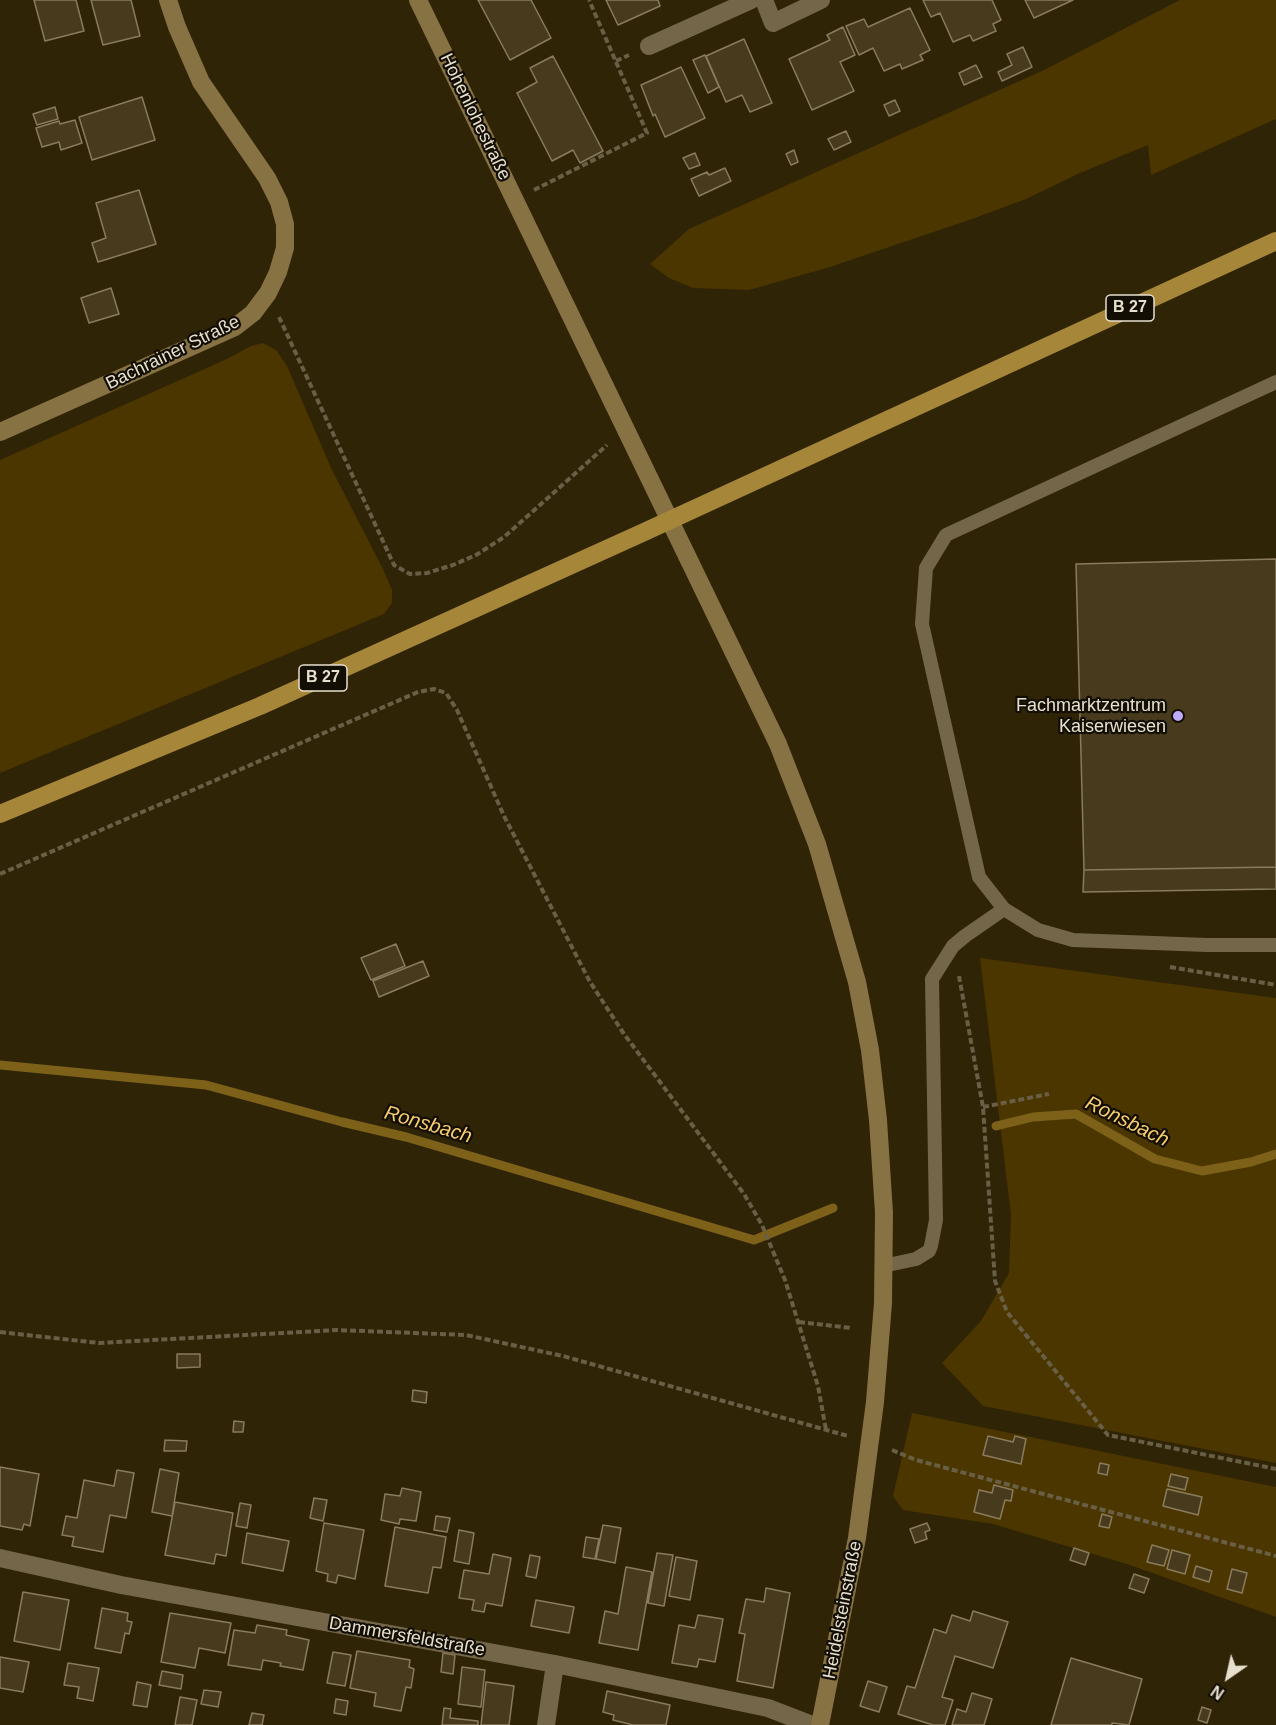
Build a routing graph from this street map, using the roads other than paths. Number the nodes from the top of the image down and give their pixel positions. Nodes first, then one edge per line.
1 (168, 0) edge
2 (418, 0) edge
3 (751, 0) edge
4 (764, 0) edge
5 (821, 0) edge
6 (649, 46) dead end
7 (1276, 241) edge
8 (1276, 382) edge
9 (0, 432) edge
10 (707, 599) joint
11 (0, 814) edge
12 (1004, 909) junction
13 (1276, 945) edge
14 (883, 1266) junction
15 (0, 1557) edge
16 (555, 1664) junction
17 (546, 1725) edge
18 (812, 1725) edge
19 (820, 1725) edge

1 - 9 main road, Bachrainer Straße
2 - 10 main road, Hohenlohestraße
3 - 6 street
4 - 5 street
7 - 11 highway, B 27
8 - 12 lane
10 - 14 main road, Heidelsteinstraße
12 - 13 lane
12 - 14 lane
14 - 19 main road, Heidelsteinstraße
15 - 16 street, Dammersfeldstraße
16 - 17 street
16 - 18 street, Dammersfeldstraße

